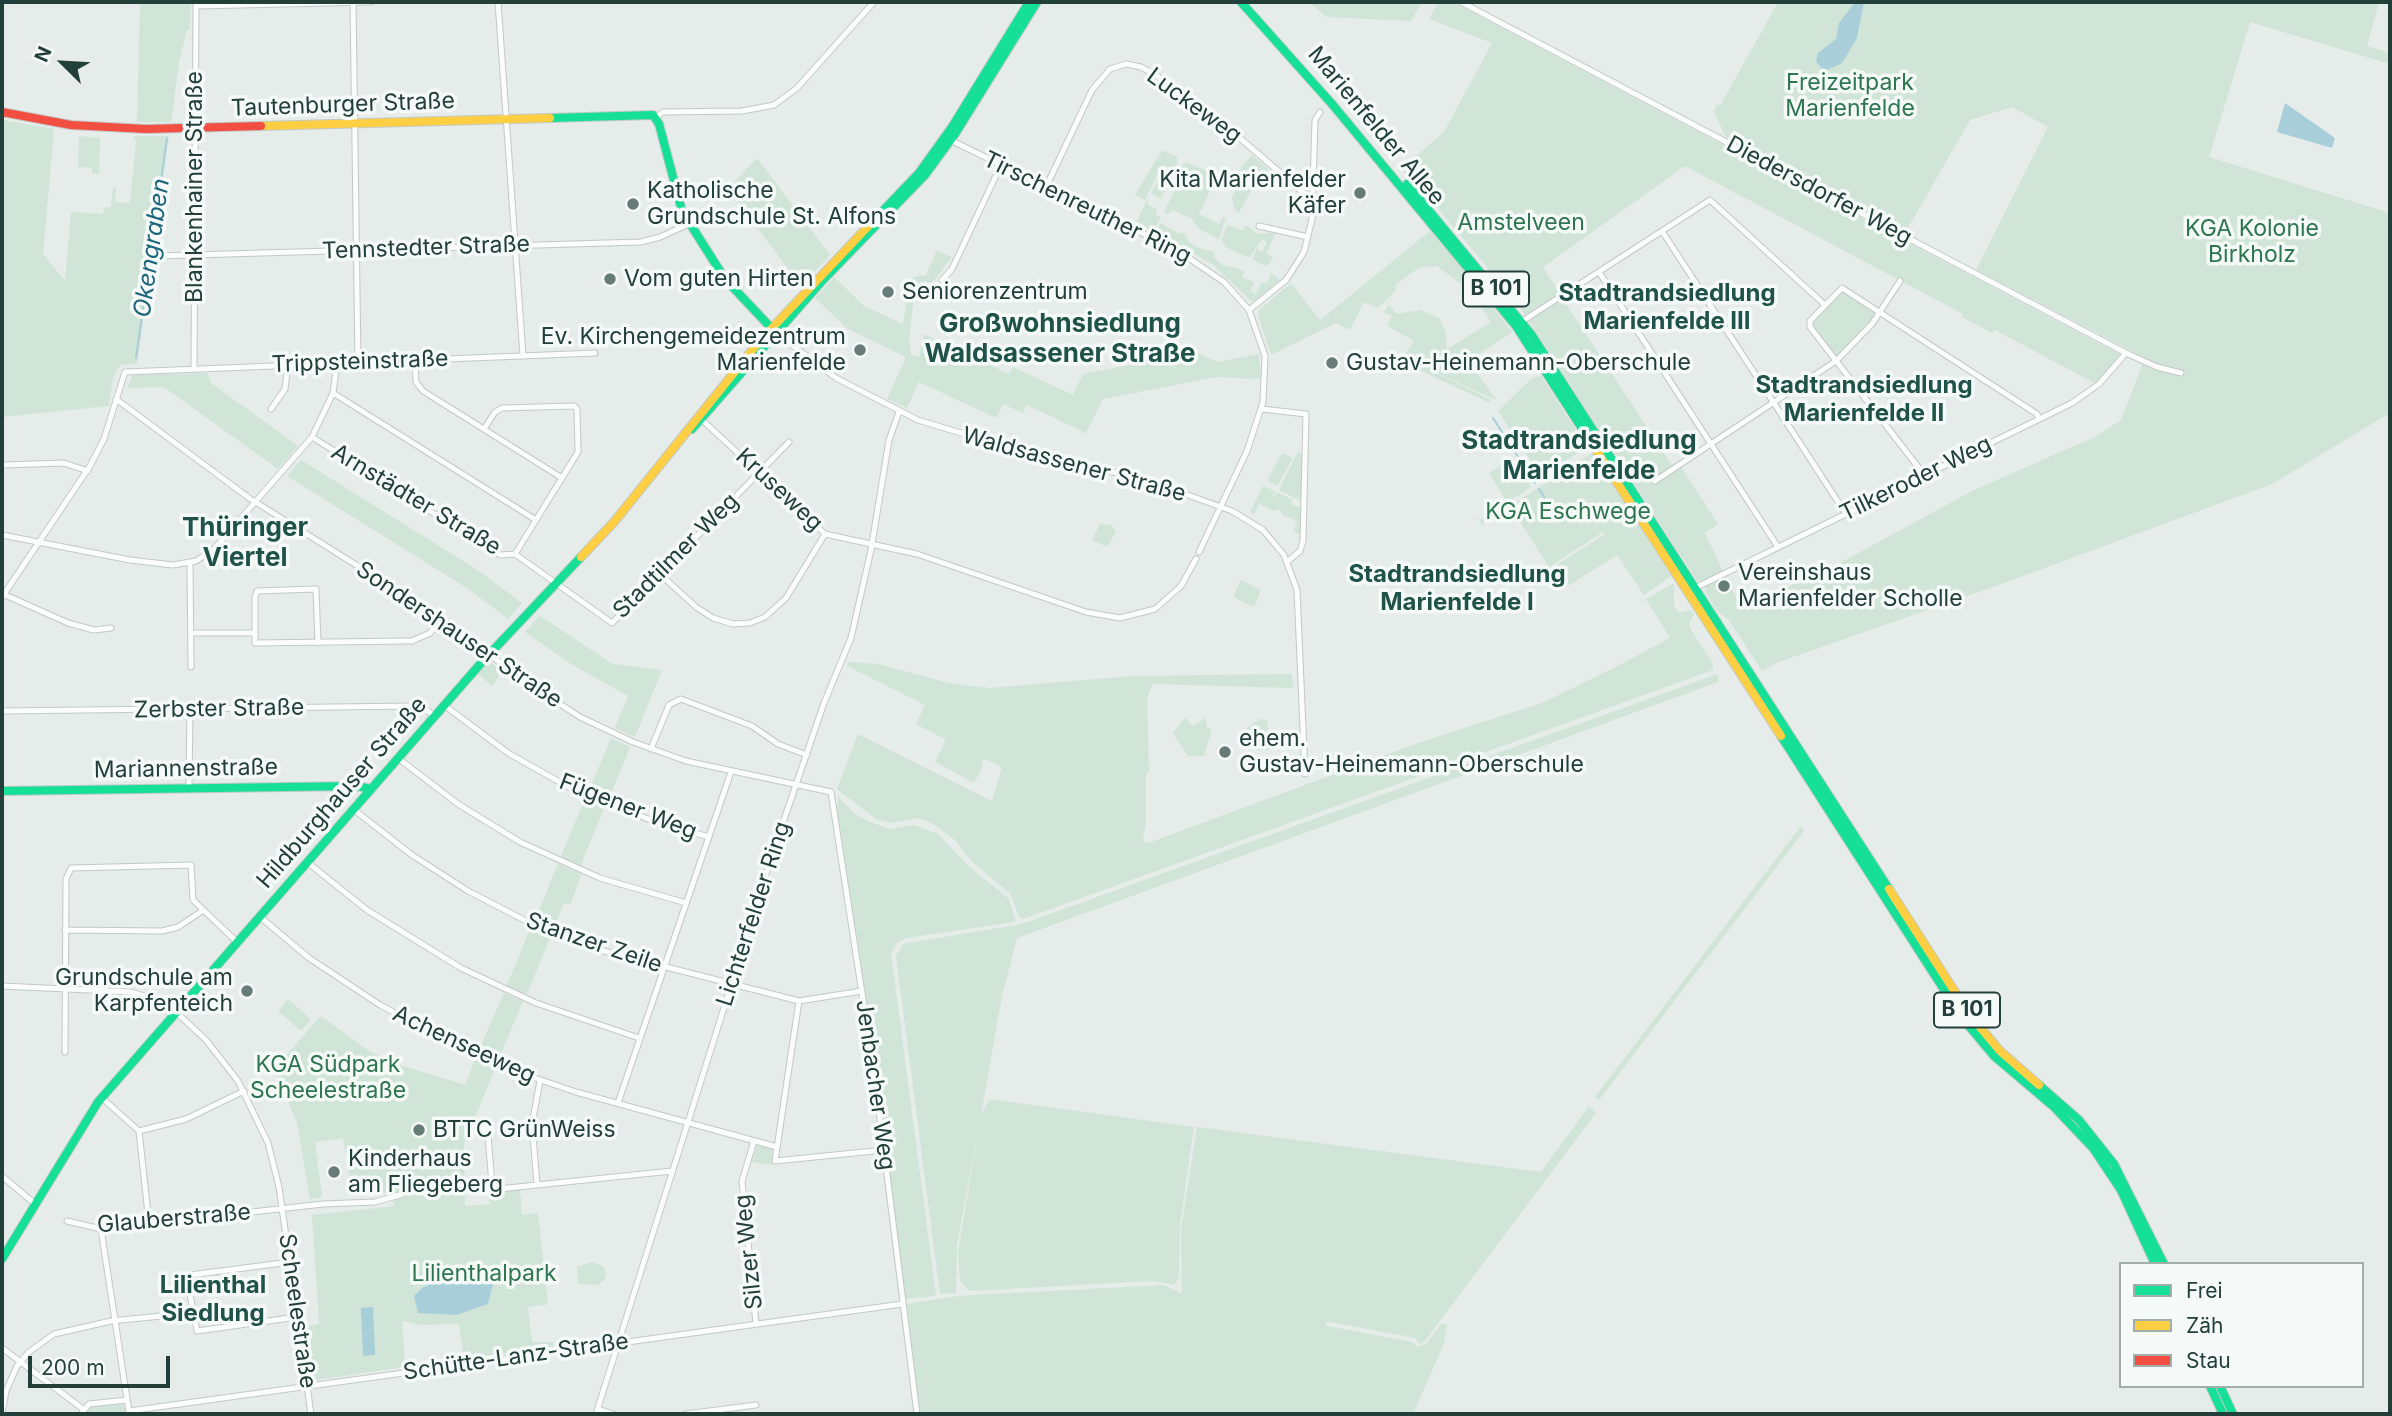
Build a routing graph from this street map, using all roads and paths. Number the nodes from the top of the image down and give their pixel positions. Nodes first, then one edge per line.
1 (353, 2) edge
2 (371, 2) edge
3 (498, 2) edge
4 (874, 2) edge
5 (1029, 2) edge
6 (1037, 2) edge
7 (1461, 2) edge
8 (1247, 3) edge
9 (196, 4) edge
10 (2, 112) edge
11 (1320, 112) dead end
12 (656, 117) junction
13 (507, 119) junction
14 (354, 123) junction
15 (195, 128) junction
16 (948, 139) junction
17 (1001, 165) junction
18 (1045, 187) junction
19 (1313, 194) junction
20 (690, 221) junction
21 (1259, 226) dead end
22 (1662, 231) junction
23 (1308, 237) junction
24 (516, 246) junction
25 (356, 250) junction
26 (194, 255) junction
27 (158, 256) dead end
28 (1599, 272) junction
29 (942, 280) dead end
30 (1900, 281) dead end
31 (1825, 305) junction
32 (1249, 310) junction
33 (1881, 312) junction
34 (1521, 322) junction
35 (774, 331) junction
36 (595, 353) dead end
37 (2126, 353) junction
38 (523, 356) junction
39 (415, 360) junction
40 (1836, 361) junction
41 (358, 362) junction
42 (337, 363) junction
43 (288, 364) junction
44 (194, 368) junction
45 (2181, 373) dead end
46 (333, 393) junction
47 (116, 399) junction
48 (1774, 404) junction
49 (271, 409) dead end
50 (1262, 409) junction
51 (900, 412) junction
52 (699, 417) junction
53 (2039, 419) junction
54 (484, 429) junction
55 (312, 437) junction
56 (789, 442) dead end
57 (1712, 445) junction
58 (2, 465) edge
59 (88, 471) junction
60 (759, 472) junction
61 (1925, 476) junction
62 (562, 478) junction
63 (1655, 481) dead end
64 (253, 501) junction
65 (1220, 507) junction
66 (1846, 514) junction
67 (536, 520) junction
68 (825, 534) junction
69 (2, 535) edge
70 (38, 542) junction
71 (872, 545) junction
72 (1778, 547) junction
73 (1199, 552) dead end
74 (515, 554) junction
75 (1196, 559) dead end
76 (1288, 561) junction
77 (190, 564) junction
78 (660, 574) junction
79 (556, 583) junction
80 (1694, 588) junction
81 (3, 595) edge
82 (442, 619) junction
83 (1714, 625) junction
84 (111, 628) dead end
85 (191, 633) junction
86 (255, 633) junction
87 (318, 642) junction
88 (489, 654) junction
89 (191, 667) dead end
90 (444, 705) junction
91 (190, 709) junction
92 (2, 712) edge
93 (434, 716) junction
94 (651, 749) junction
95 (807, 755) junction
96 (398, 758) junction
97 (731, 772) junction
98 (1304, 774) dead end
99 (796, 786) junction
100 (189, 789) junction
101 (370, 789) junction
102 (2, 791) edge
103 (353, 809) junction
104 (709, 837) junction
105 (307, 862) junction
106 (686, 903) junction
107 (202, 911) junction
108 (259, 916) junction
109 (65, 930) junction
110 (237, 942) junction
111 (664, 968) junction
112 (732, 982) junction
113 (2, 986) edge
114 (65, 989) junction
115 (862, 991) junction
116 (799, 1001) junction
117 (175, 1014) junction
118 (639, 1038) junction
119 (65, 1052) dead end
120 (540, 1081) junction
121 (244, 1091) junction
122 (102, 1098) junction
123 (618, 1103) junction
124 (688, 1122) junction
125 (483, 1124) dead end
126 (139, 1131) junction
127 (754, 1141) junction
128 (777, 1147) junction
129 (884, 1150) junction
130 (672, 1171) junction
131 (2, 1175) edge
132 (537, 1184) junction
133 (403, 1195) dead end
134 (35, 1204) junction
135 (282, 1208) junction
136 (67, 1221) dead end
137 (149, 1223) junction
138 (101, 1228) junction
139 (2, 1259) edge
140 (290, 1262) junction
141 (2154, 1262) edge
142 (2163, 1262) edge
143 (902, 1304) junction
144 (192, 1313) junction
145 (297, 1317) junction
146 (115, 1322) junction
147 (756, 1324) junction
148 (618, 1343) junction
149 (2, 1348) edge
150 (20, 1362) junction
151 (307, 1386) junction
152 (2211, 1388) edge
153 (2221, 1388) edge
154 (127, 1400) junction
155 (756, 1405) dead end
156 (82, 1411) edge
157 (129, 1412) edge
158 (597, 1412) edge
159 (2, 1414) edge
160 (312, 1414) edge
161 (613, 1414) edge
162 (687, 1414) edge
163 (917, 1414) edge
164 (2223, 1414) edge
165 (2233, 1414) edge

1 - 2 street
1 - 9 street
1 - 14 street
3 - 13 street
4 - 12 street
5 - 16 main road, Hildburghauser Straße
6 - 16 main road, Hildburghauser Straße
7 - 37 street, Diedersdorfer Weg
8 - 34 main road, Marienfelder Allee / B 101
8 - 83 main road, Marienfelder Allee / B 101
9 - 15 street, Blankenhainer Straße
10 - 15 main road, Tautenburger Straße
11 - 19 street
12 - 13 main road, Tautenburger Straße
12 - 20 main road
13 - 14 main road, Tautenburger Straße
13 - 24 street
14 - 15 main road, Tautenburger Straße
14 - 25 street
15 - 26 street, Blankenhainer Straße
16 - 17 street, Tirschenreuther Ring
16 - 35 main road, Hildburghauser Straße
17 - 18 street, Tirschenreuther Ring
17 - 29 street
18 - 19 street, Luckeweg
18 - 32 street, Tirschenreuther Ring
19 - 23 street
20 - 24 street, Tennstedter Straße
20 - 35 main road
21 - 23 street
22 - 28 street
22 - 31 street
22 - 48 street
23 - 32 street
24 - 25 street, Tennstedter Straße
24 - 38 street
25 - 26 street, Tennstedter Straße
25 - 41 street
26 - 27 street, Tennstedter Straße
26 - 44 street, Blankenhainer Straße
28 - 34 street
28 - 57 street
30 - 33 street
31 - 33 street
31 - 40 street
32 - 50 street, Tirschenreuther Ring
33 - 40 street
33 - 53 street
34 - 80 main road, Marienfelder Allee / B 101
35 - 51 street, Waldsassener Straße
35 - 52 main road, Hildburghauser Straße
36 - 38 street, Trippsteinstraße
37 - 45 street, Diedersdorfer Weg
37 - 53 street, Tilkeroder Weg
38 - 39 street, Trippsteinstraße
39 - 41 street, Trippsteinstraße
39 - 54 street
40 - 48 street
40 - 61 street
41 - 42 street, Trippsteinstraße
42 - 43 street, Trippsteinstraße
42 - 46 street
43 - 44 street, Trippsteinstraße
43 - 49 street
44 - 47 street, Trippsteinstraße
46 - 55 street
46 - 67 street
47 - 59 street
47 - 64 street, Sondershauser Straße
48 - 57 street
48 - 66 street
50 - 65 street, Tirschenreuther Ring
50 - 76 street
51 - 65 street, Waldsassener Straße
51 - 71 street, Lichterfelder Ring
52 - 60 street, Kruseweg
52 - 79 main road, Hildburghauser Straße
53 - 61 street, Tilkeroder Weg
54 - 62 street
54 - 62 street
55 - 64 street
55 - 74 street, Arnstädter Straße
56 - 60 street, Stadtilmer Weg
57 - 63 street
57 - 72 street
58 - 59 street
59 - 70 street
60 - 68 street, Kruseweg
60 - 78 street, Stadtilmer Weg
61 - 66 street, Tilkeroder Weg
62 - 67 street
64 - 77 street
64 - 82 street, Sondershauser Straße
65 - 73 street, Tirschenreuther Ring
65 - 76 street, Waldsassener Straße
66 - 72 street, Tilkeroder Weg
67 - 74 street
68 - 71 street, Kruseweg
68 - 78 street
69 - 70 street
70 - 77 street
70 - 81 street
71 - 75 street
71 - 95 street, Lichterfelder Ring
72 - 80 street, Tilkeroder Weg
74 - 79 street, Arnstädter Straße
76 - 98 street, Waldsassener Straße
77 - 85 street
78 - 79 street, Stadtilmer Weg
79 - 88 main road, Hildburghauser Straße
80 - 83 main road, Marienfelder Allee / B 101
81 - 84 street
82 - 87 street
82 - 88 street, Sondershauser Straße
83 - 141 main road, B 101
83 - 142 main road, B 101
85 - 86 street
85 - 89 street
86 - 87 street
86 - 87 street
88 - 90 main road, Hildburghauser Straße
88 - 94 street, Sondershauser Straße
90 - 93 main road, Hildburghauser Straße
90 - 104 street, Fügener Weg
91 - 92 street, Zerbster Straße
91 - 93 street, Zerbster Straße
91 - 100 street
93 - 96 main road, Hildburghauser Straße
94 - 95 street
94 - 97 street, Sondershauser Straße
95 - 99 street, Lichterfelder Ring
96 - 101 main road, Hildburghauser Straße
96 - 106 street
97 - 99 street, Sondershauser Straße
97 - 104 street
99 - 112 street, Lichterfelder Ring
99 - 115 street, Jenbacher Weg
100 - 101 main road, Mariannenstraße
100 - 102 main road, Mariannenstraße
101 - 103 main road, Hildburghauser Straße
103 - 105 main road, Hildburghauser Straße
103 - 111 street, Stanzer Zeile
104 - 106 street
105 - 108 main road, Hildburghauser Straße
105 - 118 street
106 - 111 street
107 - 109 street
107 - 109 street
107 - 110 street
108 - 110 main road, Hildburghauser Straße
108 - 120 street, Achenseeweg
109 - 114 street
110 - 117 main road, Hildburghauser Straße
111 - 112 street, Stanzer Zeile
111 - 118 street
112 - 116 street, Stanzer Zeile
112 - 124 street, Lichterfelder Ring
113 - 114 street, Scheelestraße
114 - 117 street, Scheelestraße
114 - 119 street
115 - 116 street, Stanzer Zeile
115 - 129 street, Jenbacher Weg
116 - 128 street
117 - 121 street, Scheelestraße
117 - 122 main road, Hildburghauser Straße
118 - 123 street
120 - 123 street, Achenseeweg
120 - 132 street
121 - 126 street
121 - 135 street, Scheelestraße
122 - 126 street
122 - 134 main road, Hildburghauser Straße
123 - 124 street, Achenseeweg
124 - 127 street, Achenseeweg
124 - 130 street, Lichterfelder Ring
125 - 132 street
126 - 137 street
127 - 128 street, Achenseeweg
127 - 147 street, Silzer Weg
128 - 129 street, Achenseeweg
129 - 143 street, Jenbacher Weg
130 - 132 street
130 - 148 street, Lichterfelder Ring
131 - 134 street
133 - 135 street, Scheelestraße
134 - 139 main road, Hildburghauser Straße
135 - 137 street, Glauberstraße
135 - 140 street, Scheelestraße
136 - 138 street, Glauberstraße
137 - 138 street, Glauberstraße
138 - 146 street
140 - 144 street
140 - 145 street, Scheelestraße
143 - 147 street, Schütte-Lanz-Straße
143 - 163 street, Jenbacher Weg
144 - 145 street
144 - 146 street
145 - 151 street, Scheelestraße
146 - 150 street
146 - 154 street
147 - 148 street, Schütte-Lanz-Straße
148 - 151 street, Schütte-Lanz-Straße
148 - 158 street, Lichterfelder Ring
149 - 150 street
150 - 156 street
150 - 159 street
151 - 157 street, Schütte-Lanz-Straße
151 - 160 street, Scheelestraße
152 - 164 main road
153 - 165 main road
154 - 156 street
154 - 157 street
155 - 162 street
158 - 161 street

